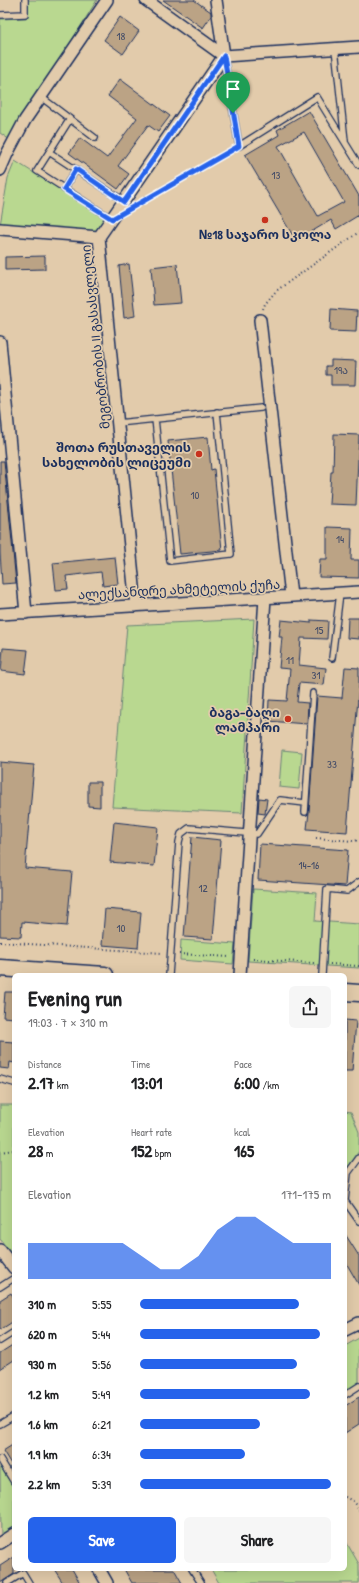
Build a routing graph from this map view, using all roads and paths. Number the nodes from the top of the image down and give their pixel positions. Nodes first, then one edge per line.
1 (25, 0) edge
2 (107, 0) edge
3 (146, 0) edge
4 (216, 0) edge
5 (0, 15) edge
6 (359, 47) edge
7 (335, 48) junction
8 (224, 56) junction
9 (41, 97) junction
10 (70, 119) junction
11 (95, 138) dead end
12 (345, 142) junction
13 (239, 146) junction
14 (3, 152) edge
15 (49, 152) junction
16 (359, 165) edge
17 (76, 169) junction
18 (0, 170) edge
19 (64, 189) junction
20 (129, 204) junction
21 (112, 219) junction
22 (0, 229) edge
23 (359, 232) edge
24 (99, 237) junction
25 (260, 320) joint
26 (0, 342) edge
27 (261, 408) dead end
28 (217, 412) junction
29 (156, 419) junction
30 (118, 423) junction
31 (359, 592) edge
32 (340, 594) junction
33 (291, 596) junction
34 (265, 598) junction
35 (136, 606) junction
36 (26, 613) junction
37 (0, 614) edge
38 (332, 658) dead end
39 (313, 693) dead end
40 (305, 802) junction
41 (304, 812) dead end
42 (249, 833) junction
43 (316, 838) dead end
44 (359, 840) edge
45 (359, 882) edge
46 (0, 968) edge
47 (60, 973) edge
48 (169, 973) edge
49 (240, 973) edge
50 (322, 973) edge
51 (347, 992) edge
52 (359, 993) edge
53 (0, 1079) edge
54 (12, 1082) edge
55 (12, 1150) edge
56 (0, 1152) edge
57 (359, 1158) edge
58 (347, 1182) edge
59 (347, 1204) edge
60 (359, 1221) edge
61 (0, 1250) edge
62 (12, 1265) edge
63 (12, 1279) edge
64 (0, 1287) edge
65 (359, 1323) edge
66 (347, 1329) edge
67 (12, 1333) edge
68 (0, 1341) edge
69 (359, 1386) edge
70 (347, 1394) edge
71 (12, 1417) edge
72 (0, 1424) edge
73 (0, 1459) edge
74 (12, 1479) edge
75 (347, 1498) edge
76 (359, 1510) edge
77 (12, 1535) edge
78 (0, 1543) edge
79 (100, 1571) edge
80 (193, 1571) edge
81 (7, 1583) edge
82 (29, 1583) edge
83 (107, 1583) edge
84 (201, 1583) edge

1 - 5 lane
2 - 9 street
3 - 8 street
4 - 8 street
6 - 7 street
7 - 8 street
7 - 12 lane
8 - 13 lane
8 - 20 street
9 - 10 lane
9 - 14 street
10 - 11 lane
10 - 15 lane
12 - 13 lane
12 - 16 lane
13 - 20 path
14 - 18 street
15 - 17 lane
15 - 19 lane
17 - 19 lane
17 - 20 lane
19 - 21 lane
20 - 21 street
21 - 24 street
22 - 24 street, მეგობრობის II გასასვლელი
23 - 25 path
24 - 30 street, მეგობრობის II გასასვლელი
25 - 33 street
26 - 36 street
27 - 28 lane
28 - 29 lane
28 - 29 lane
29 - 30 lane
30 - 35 street, მეგობრობის II გასასვლელი
31 - 32 street, ალექსანდრე ახმეტელის ქუჩა
32 - 33 street, ალექსანდრე ახმეტელის ქუჩა
32 - 38 lane
33 - 34 street, ალექსანდრე ახმეტელის ქუჩა
34 - 35 street, ალექსანდრე ახმეტელის ქუჩა
34 - 42 street
35 - 36 street, ალექსანდრე ახმეტელის ქუჩა
36 - 37 street, ალექსანდრე ახმეტელის ქუჩა
39 - 40 lane
40 - 41 lane
40 - 42 lane
42 - 48 lane
42 - 49 street
43 - 44 path
45 - 50 lane
46 - 47 street
51 - 52 street
53 - 54 lane
55 - 56 path
57 - 58 lane
59 - 60 lane
61 - 62 street
63 - 64 lane
65 - 66 street
67 - 68 lane
69 - 70 lane
71 - 72 lane
73 - 74 lane
75 - 76 path
77 - 78 street
79 - 83 street
80 - 84 lane
81 - 82 lane

